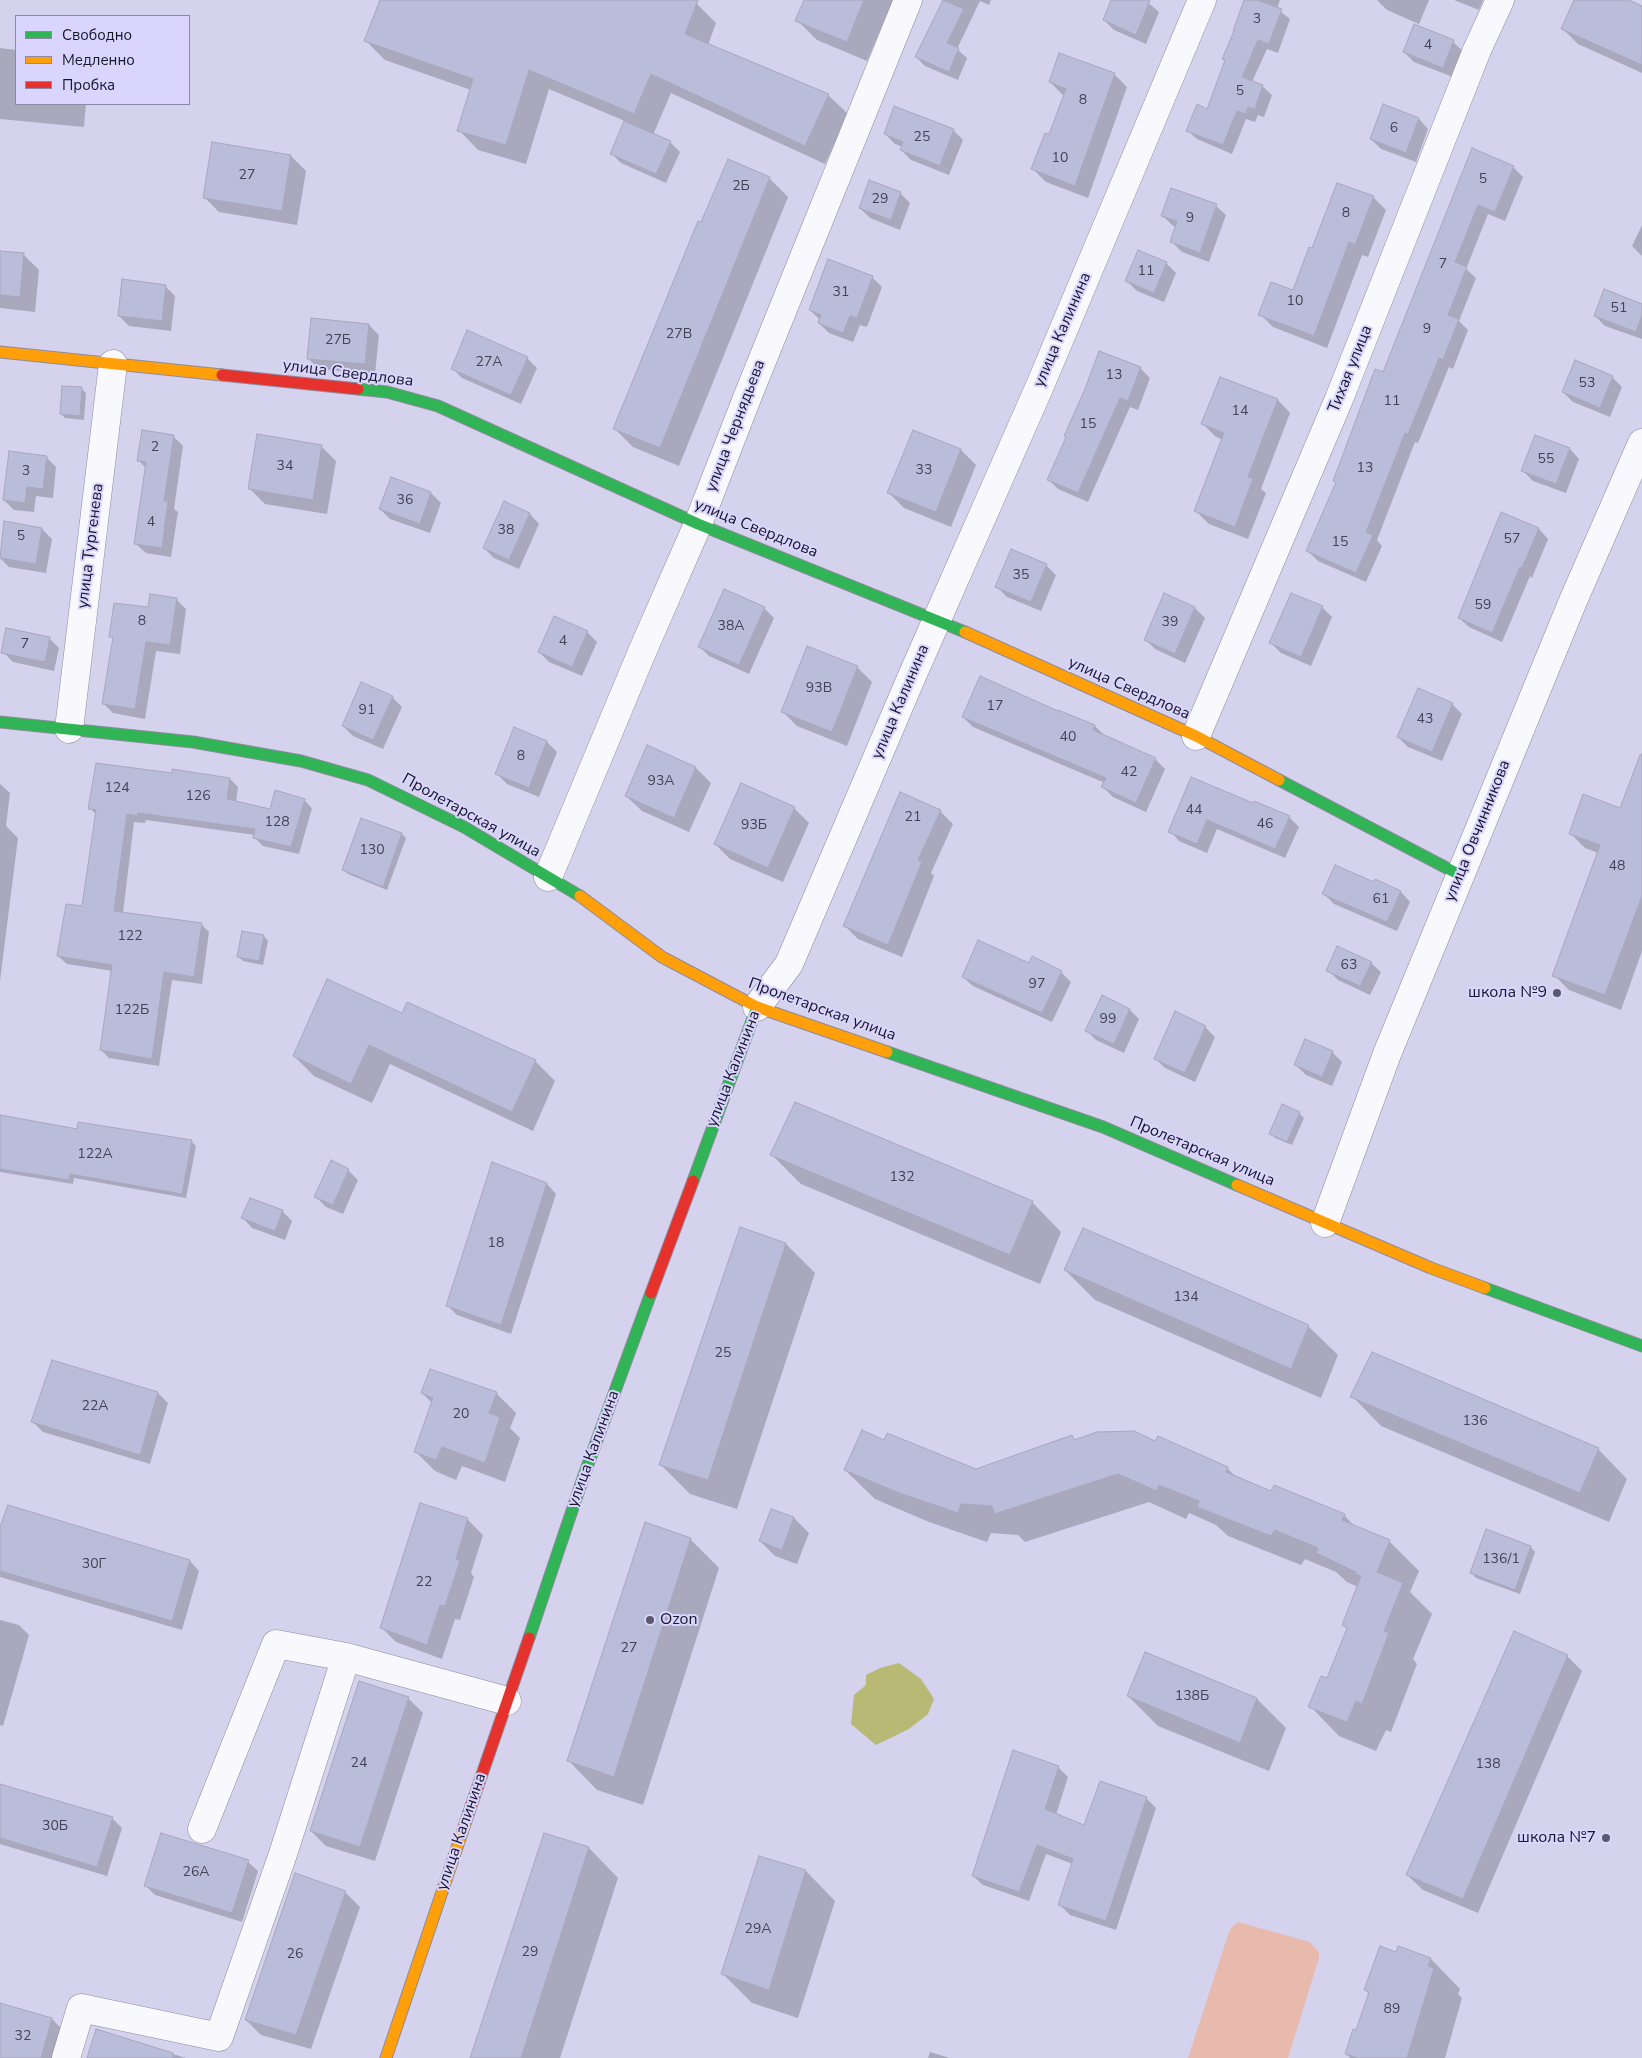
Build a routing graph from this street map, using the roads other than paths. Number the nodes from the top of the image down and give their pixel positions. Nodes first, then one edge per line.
1 (908, 0) edge
2 (1202, 0) edge
3 (1500, 0) edge
4 (0, 352) edge
5 (113, 364) junction
6 (1642, 443) edge
7 (698, 524) junction
8 (936, 619) junction
9 (0, 722) edge
10 (69, 728) junction
11 (1196, 736) junction
12 (1460, 875) junction
13 (548, 877) junction
14 (757, 1007) junction
15 (1325, 1223) junction
16 (1642, 1346) edge
17 (346, 1657) junction
18 (507, 1701) junction
19 (202, 1829) dead end
20 (66, 2058) edge
21 (386, 2058) edge

1 - 7 street, улица Чернядьева
2 - 8 street, улица Калинина
3 - 11 street, Тихая улица
4 - 5 street, улица Свердлова
5 - 7 street, улица Свердлова
5 - 10 street, улица Тургенева
6 - 12 street, улица Овчинникова
7 - 8 street, улица Свердлова
7 - 13 street, улица Чернядьева
8 - 11 street, улица Свердлова
8 - 14 street, улица Калинина
9 - 10 street, Пролетарская улица
10 - 13 street, Пролетарская улица
11 - 12 street, улица Свердлова
12 - 15 street, улица Овчинникова
13 - 14 street, Пролетарская улица
14 - 15 street, Пролетарская улица
14 - 18 street, улица Калинина
15 - 16 street, Пролетарская улица
17 - 18 street
17 - 19 street
17 - 20 street
18 - 21 street, улица Калинина

